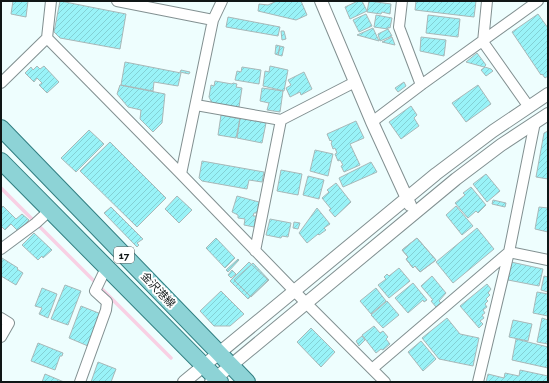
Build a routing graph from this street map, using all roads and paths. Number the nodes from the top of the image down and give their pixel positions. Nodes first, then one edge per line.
1 (51, 1) edge
2 (117, 1) edge
3 (222, 1) edge
4 (320, 1) edge
5 (402, 1) edge
6 (487, 1) edge
7 (538, 1) edge
8 (133, 3) edge
9 (214, 20) junction
10 (47, 38) junction
11 (483, 42) junction
12 (355, 82) junction
13 (1, 84) edge
14 (421, 85) junction
15 (548, 94) edge
16 (196, 105) junction
17 (528, 107) junction
18 (548, 114) edge
19 (281, 120) junction
20 (372, 122) junction
21 (535, 122) junction
22 (1, 128) edge
23 (1, 161) edge
24 (181, 174) junction
25 (407, 198) junction
26 (414, 214) junction
27 (41, 218) junction
28 (1, 249) edge
29 (255, 250) junction
30 (509, 252) junction
31 (548, 260) edge
32 (101, 278) junction
33 (294, 291) junction
34 (306, 303) junction
35 (1, 318) edge
36 (1, 337) edge
37 (219, 353) junction
38 (231, 365) junction
39 (204, 366) junction
40 (372, 369) junction
41 (216, 381) edge
42 (80, 382) edge
43 (184, 382) edge
44 (247, 382) edge
45 (385, 382) edge
46 (478, 382) edge

1 - 10 street
2 - 8 street
3 - 9 street
4 - 12 street
5 - 14 street
6 - 11 street
7 - 11 street
8 - 9 street
9 - 16 street
10 - 13 street
10 - 24 street
11 - 14 street
11 - 17 street
12 - 19 street
12 - 20 street
14 - 20 street
15 - 17 street
16 - 19 street
16 - 24 street
17 - 25 street
18 - 21 street
19 - 29 street
20 - 25 street
21 - 26 street
21 - 30 street
22 - 37 main road, 金沢港線 / 17
23 - 27 main road, 金沢港線 / 17
24 - 29 street
25 - 26 street
25 - 33 street
26 - 34 street
27 - 28 street
27 - 32 main road, 金沢港線 / 17
29 - 33 street
30 - 31 street
30 - 40 street
30 - 46 street
32 - 39 main road, 金沢港線 / 17
32 - 42 street
33 - 34 street
33 - 37 street
34 - 38 street
34 - 40 street
35 - 36 street
37 - 38 main road, 金沢港線 / 17
37 - 39 street
38 - 41 street
38 - 44 main road, 金沢港線 / 17
39 - 41 main road, 金沢港線 / 17
39 - 43 street
40 - 45 street

